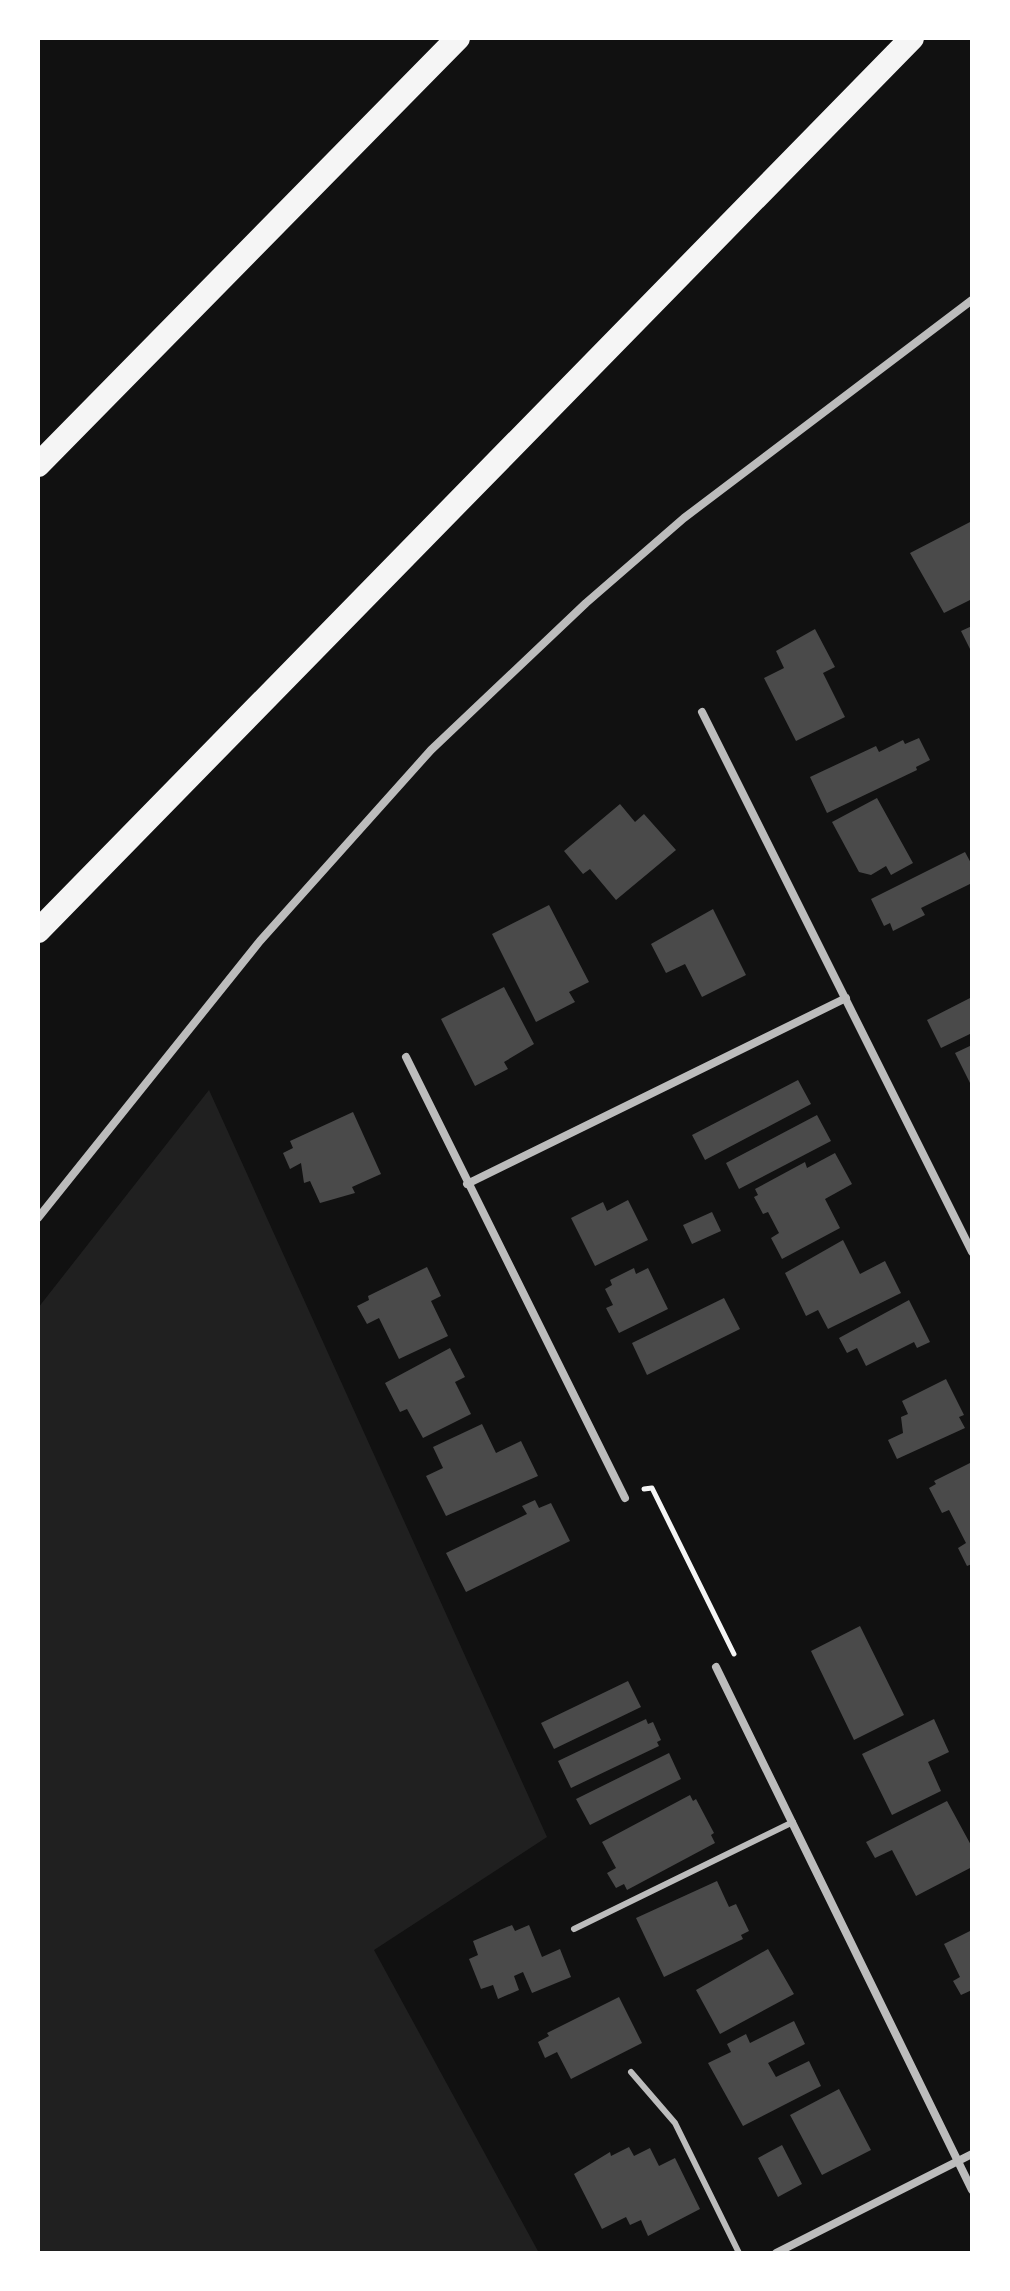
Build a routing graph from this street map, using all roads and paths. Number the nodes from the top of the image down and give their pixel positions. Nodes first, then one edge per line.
1 (458, 38) edge
2 (912, 38) edge
3 (972, 300) edge
4 (38, 465) edge
5 (702, 712) dead end
6 (38, 931) edge
7 (846, 998) junction
8 (406, 1057) dead end
9 (467, 1184) junction
10 (38, 1218) edge
11 (972, 1252) edge
12 (625, 1498) joint
13 (716, 1667) joint
14 (793, 1822) junction
15 (574, 1929) dead end
16 (631, 2072) dead end
17 (972, 2154) edge
18 (958, 2162) junction
19 (972, 2190) edge
20 (739, 2253) edge
21 (776, 2253) edge

1 - 4 highway
2 - 6 highway
3 - 10 street
5 - 7 street
7 - 9 street
7 - 11 street
8 - 9 street
9 - 12 street
12 - 13 path
13 - 14 street
14 - 15 lane
14 - 18 street
16 - 20 lane
17 - 18 street
18 - 19 street
18 - 21 street

